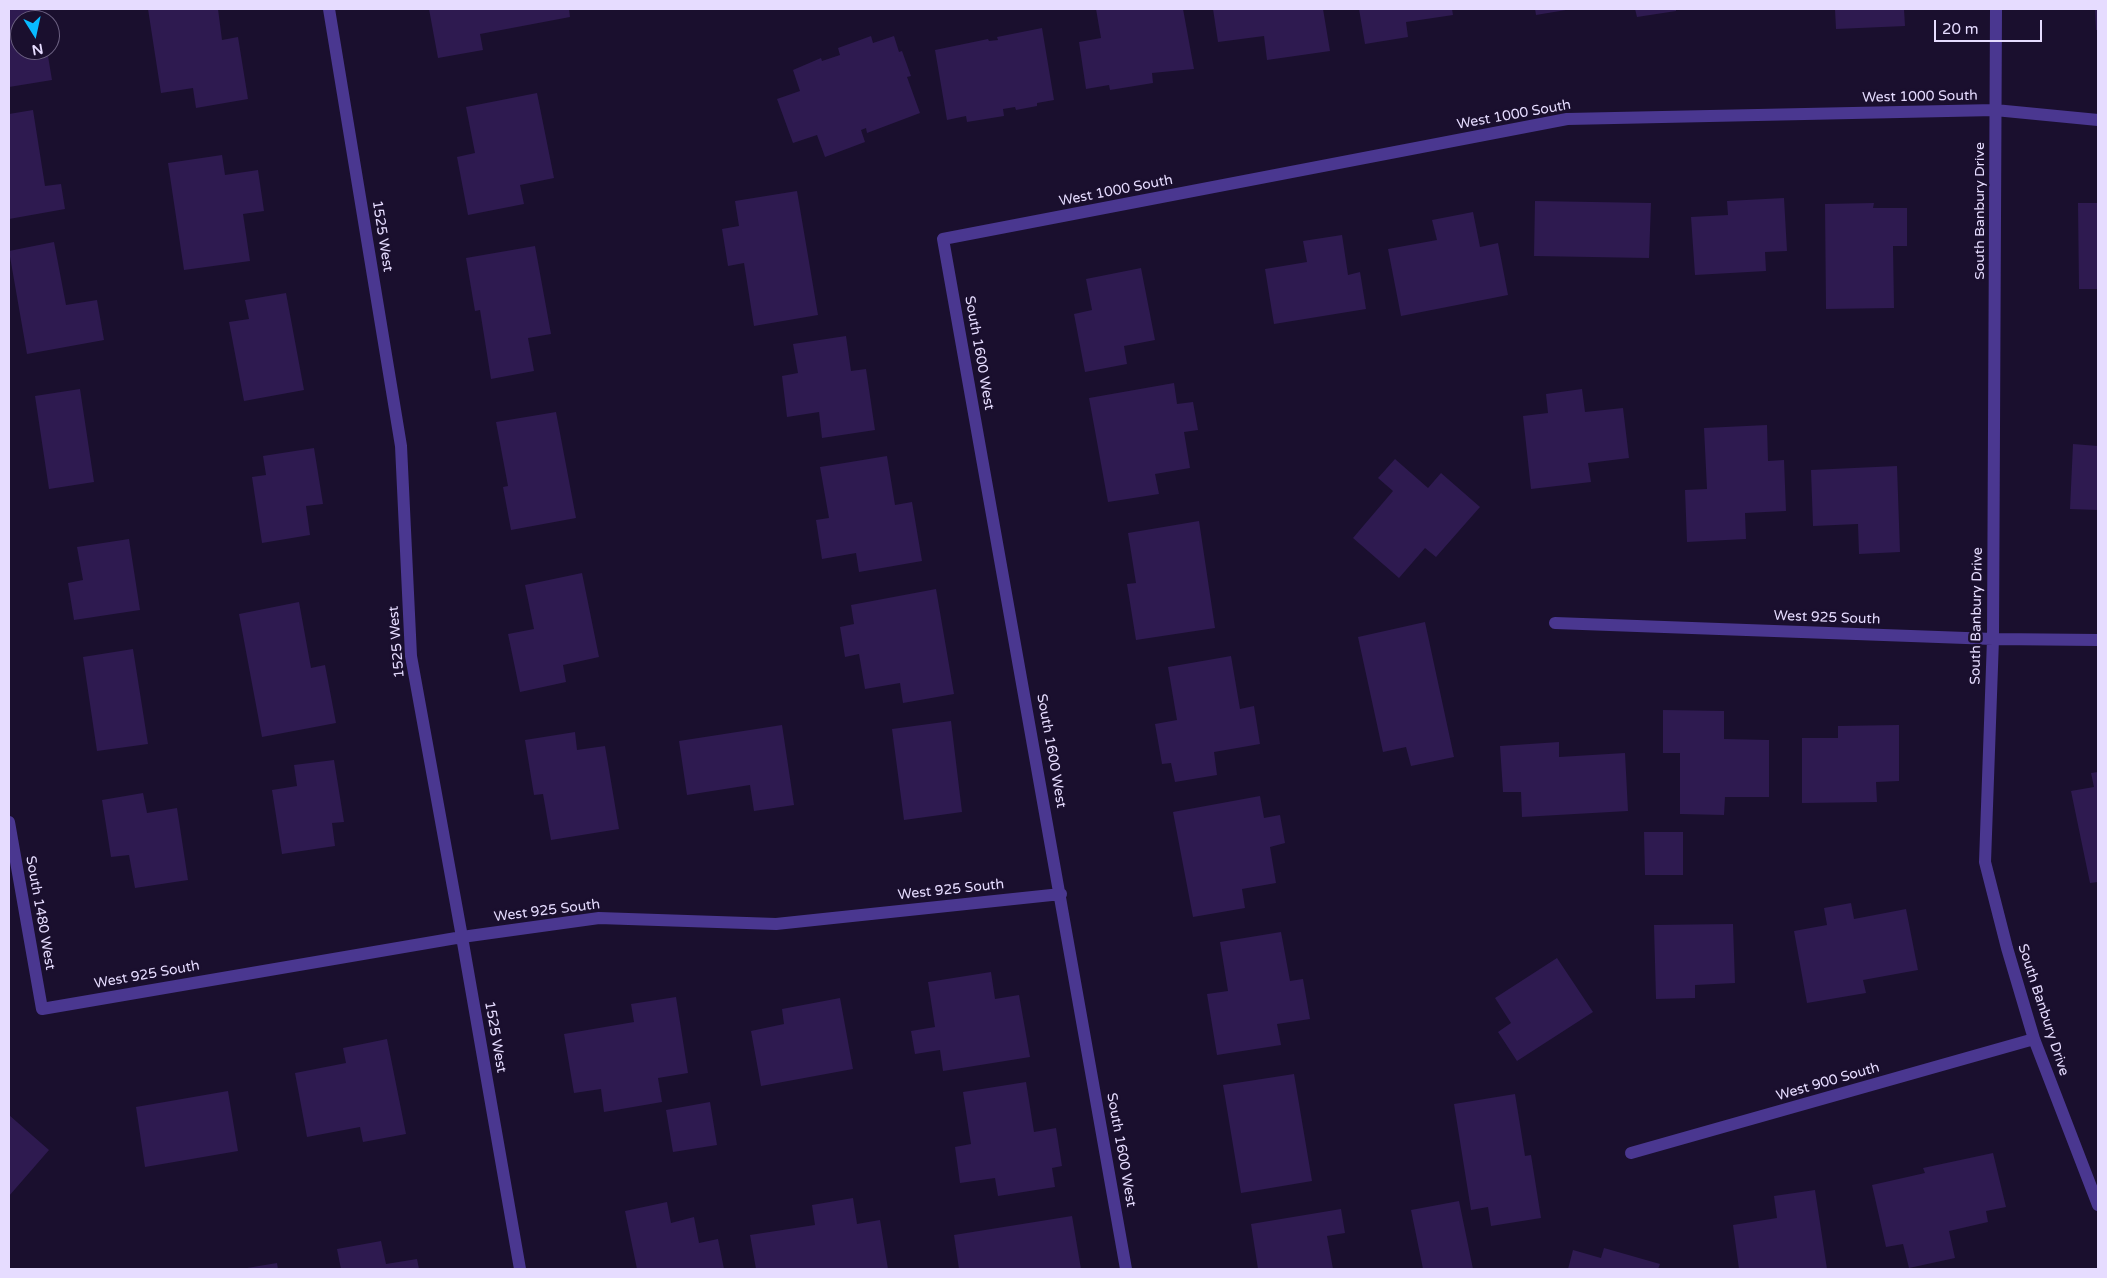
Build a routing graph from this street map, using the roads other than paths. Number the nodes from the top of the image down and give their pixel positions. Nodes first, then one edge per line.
1 (329, 9) edge
2 (1996, 9) edge
3 (1996, 110) junction
4 (2098, 120) edge
5 (943, 239) joint
6 (1555, 623) dead end
7 (1993, 639) junction
8 (2098, 640) edge
9 (9, 822) edge
10 (1061, 894) junction
11 (462, 937) junction
12 (42, 1008) joint
13 (2034, 1039) junction
14 (1631, 1153) dead end
15 (2098, 1205) edge
16 (520, 1269) edge
17 (1126, 1269) edge

1 - 11 street, 1525 West
2 - 3 street, South Banbury Drive
3 - 4 street, West 1000 South
3 - 5 street, West 1000 South
3 - 7 street, South Banbury Drive
5 - 10 street, South 1600 West
6 - 7 street, West 925 South
7 - 8 street, West 925 South
7 - 13 street, South Banbury Drive
9 - 12 street, South 1480 West
10 - 11 street, West 925 South
10 - 17 street, South 1600 West
11 - 12 street, West 925 South
11 - 16 street, 1525 West
13 - 14 street, West 900 South
13 - 15 street, South Banbury Drive

